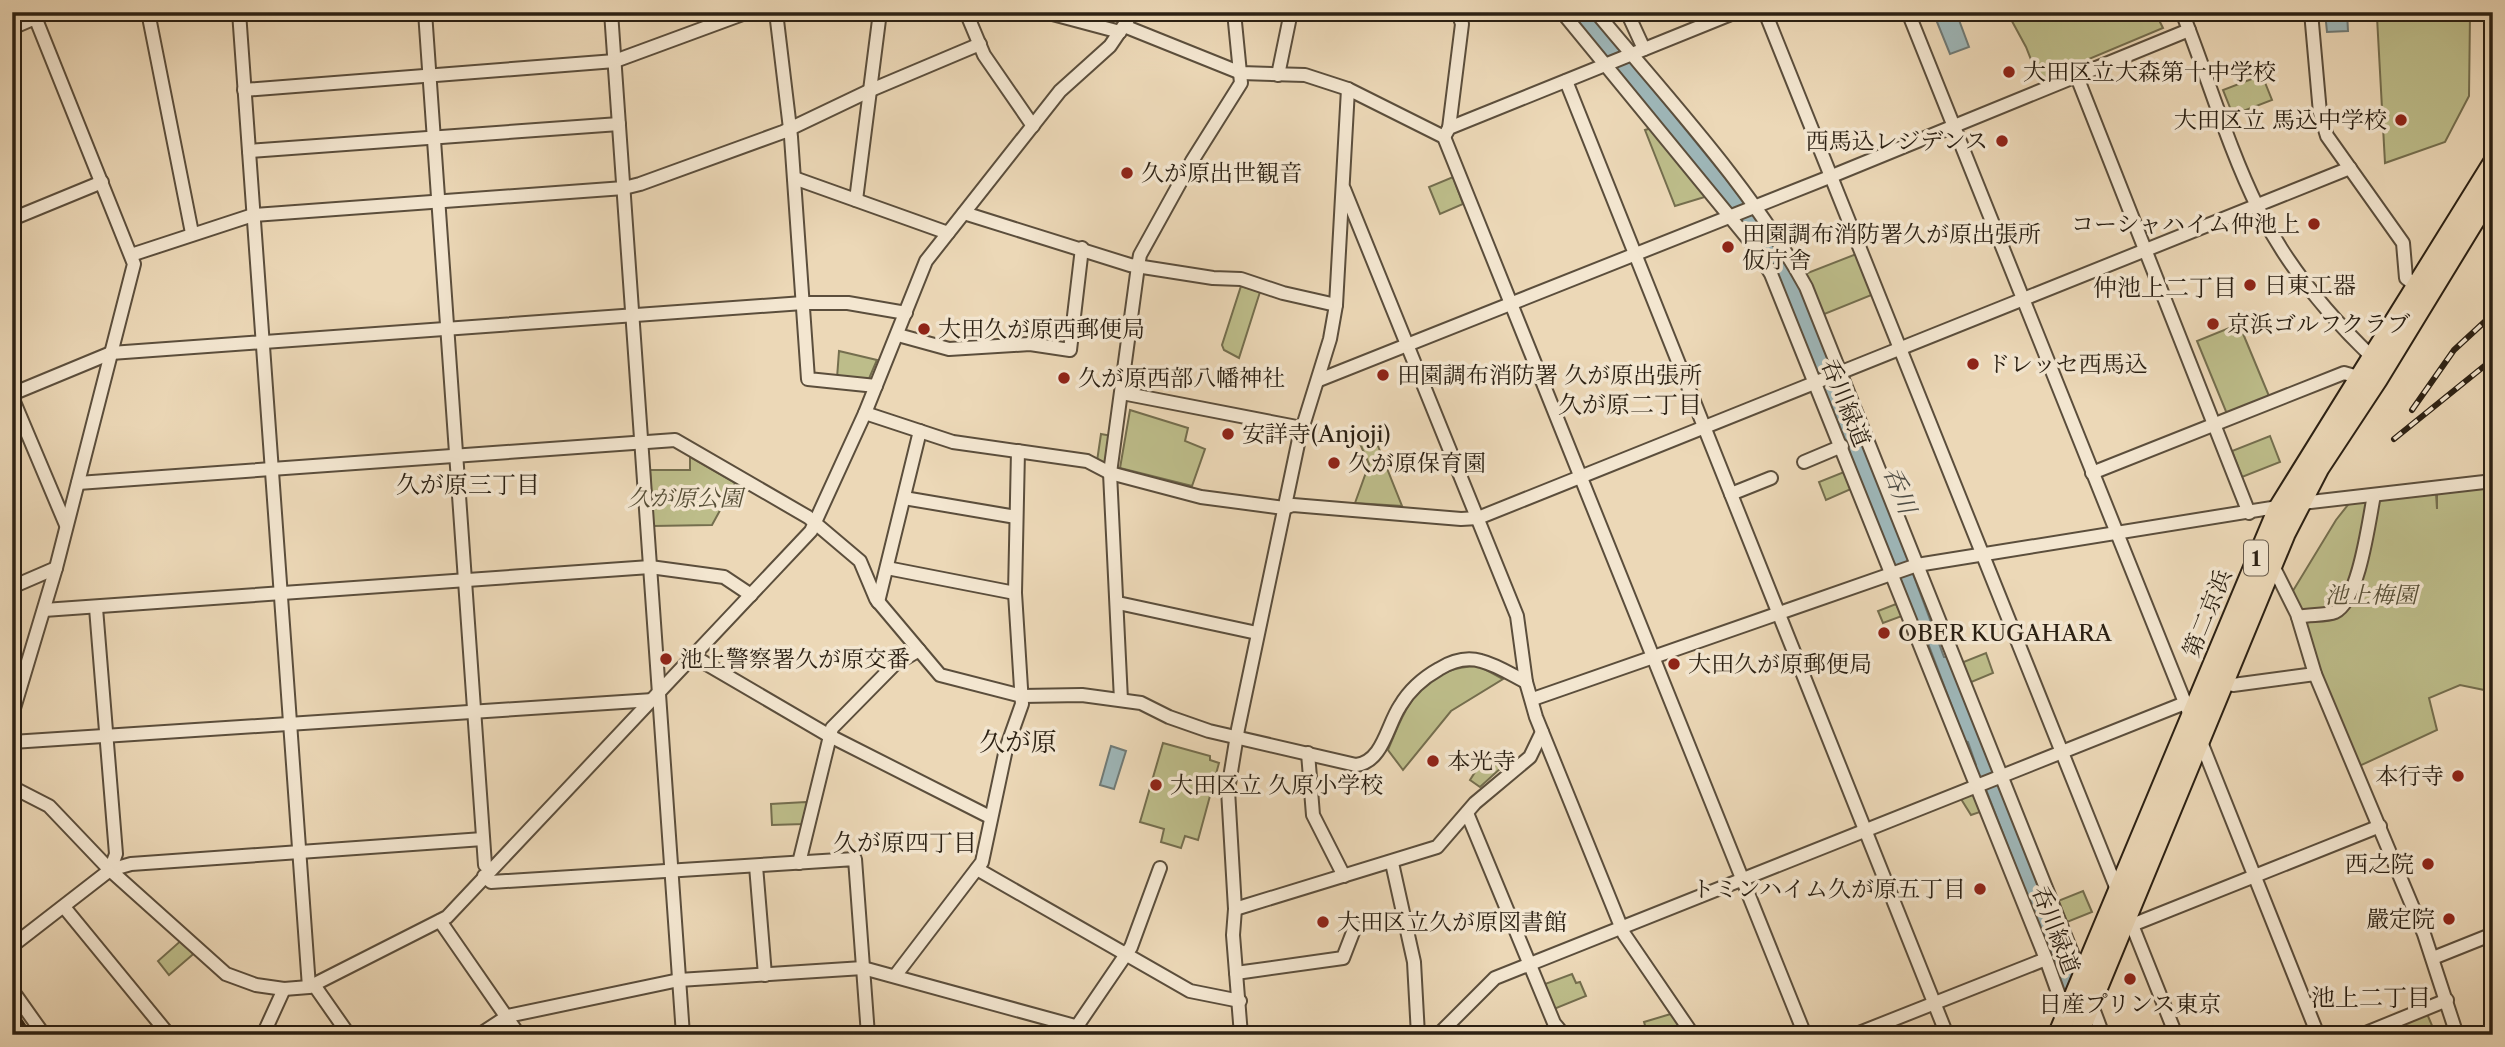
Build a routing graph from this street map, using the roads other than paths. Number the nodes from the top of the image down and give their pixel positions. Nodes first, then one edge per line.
1 (49, 12) edge
2 (148, 12) edge
3 (239, 12) edge
4 (425, 12) edge
5 (611, 12) edge
6 (748, 12) edge
7 (776, 12) edge
8 (880, 12) edge
9 (966, 12) edge
10 (1045, 12) edge
11 (1133, 12) edge
12 (1234, 12) edge
13 (1291, 12) edge
14 (1458, 12) edge
15 (1562, 12) edge
16 (1596, 12) edge
17 (1627, 12) edge
18 (1736, 12) edge
19 (1765, 12) edge
20 (1908, 12) edge
21 (2182, 12) edge
22 (2311, 12) edge
23 (34, 15) edge
24 (12, 28) edge
25 (1122, 29) junction
26 (2189, 30) junction
27 (980, 44) junction
28 (1644, 49) junction
29 (1629, 55) junction
30 (615, 61) junction
31 (1607, 64) junction
32 (1241, 73) junction
33 (1278, 75) junction
34 (430, 76) junction
35 (2077, 77) junction
36 (1566, 81) junction
37 (1348, 89) junction
38 (244, 90) junction
39 (871, 90) junction
40 (619, 124) junction
41 (1033, 126) junction
42 (1955, 127) junction
43 (789, 129) junction
44 (1447, 133) junction
45 (434, 138) junction
46 (249, 151) junction
47 (2493, 163) edge
48 (2350, 168) junction
49 (1832, 176) junction
50 (794, 178) junction
51 (102, 183) junction
52 (1343, 185) junction
53 (624, 188) junction
54 (2493, 190) edge
55 (856, 200) junction
56 (439, 203) junction
57 (2258, 207) junction
58 (1753, 208) junction
59 (964, 213) junction
60 (253, 215) junction
61 (1731, 217) junction
62 (12, 219) edge
63 (192, 233) junction
64 (948, 233) junction
65 (1082, 248) junction
66 (2146, 251) junction
67 (1636, 254) junction
68 (131, 255) junction
69 (1138, 266) junction
70 (2416, 286) junction
71 (1513, 302) junction
72 (2019, 302) junction
73 (803, 303) junction
74 (1336, 305) junction
75 (906, 313) junction
76 (631, 315) junction
77 (448, 329) junction
78 (898, 335) junction
79 (262, 344) junction
80 (1409, 344) junction
81 (1901, 349) junction
82 (111, 353) junction
83 (2372, 357) junction
84 (1838, 374) junction
85 (2358, 377) junction
86 (1319, 380) junction
87 (1817, 383) junction
88 (876, 386) junction
89 (1122, 393) junction
90 (12, 396) edge
91 (864, 413) junction
92 (2215, 425) junction
93 (1302, 428) junction
94 (1705, 429) junction
95 (920, 431) junction
96 (641, 441) junction
97 (1842, 446) junction
98 (1018, 451) junction
99 (457, 455) junction
100 (1804, 462) dead end
101 (272, 470) junction
102 (1110, 473) junction
103 (2092, 473) junction
104 (1582, 476) junction
105 (1771, 478) dead end
106 (2493, 481) edge
107 (78, 483) junction
108 (1731, 494) junction
109 (2374, 495) junction
110 (904, 498) junction
111 (2302, 503) junction
112 (1284, 508) junction
113 (2278, 509) junction
114 (2249, 513) junction
115 (1016, 517) junction
116 (1478, 518) junction
117 (816, 525) junction
118 (66, 526) junction
119 (2117, 534) junction
120 (1983, 555) junction
121 (2272, 563) junction
122 (1915, 566) junction
123 (56, 568) junction
124 (650, 568) junction
125 (887, 568) junction
126 (1894, 574) junction
127 (466, 582) junction
128 (12, 587) edge
129 (1015, 593) junction
130 (281, 595) junction
131 (751, 595) junction
132 (878, 602) junction
133 (1118, 603) junction
134 (96, 607) junction
135 (44, 610) junction
136 (1778, 614) junction
137 (2298, 617) junction
138 (1257, 633) junction
139 (919, 650) junction
140 (694, 656) junction
141 (1654, 657) junction
142 (2315, 674) junction
143 (2224, 680) junction
144 (1526, 682) junction
145 (656, 696) junction
146 (1022, 696) junction
147 (1533, 699) junction
148 (1121, 700) junction
149 (475, 710) junction
150 (2188, 710) junction
151 (12, 715) edge
152 (291, 723) junction
153 (1542, 732) junction
154 (828, 735) junction
155 (106, 736) junction
156 (1237, 737) junction
157 (2199, 738) junction
158 (12, 742) edge
159 (2062, 751) junction
160 (1308, 753) junction
161 (1999, 776) junction
162 (1978, 785) junction
163 (12, 787) edge
164 (1467, 813) junction
165 (990, 817) junction
166 (2380, 826) junction
167 (1866, 831) junction
168 (484, 839) junction
169 (300, 850) junction
170 (799, 863) junction
171 (1392, 863) junction
172 (756, 866) junction
173 (1160, 868) dead end
174 (976, 869) junction
175 (110, 870) junction
176 (671, 871) junction
177 (487, 873) junction
178 (1344, 876) junction
179 (2253, 876) junction
180 (1743, 879) junction
181 (2118, 892) junction
182 (64, 907) junction
183 (1235, 909) junction
184 (440, 921) junction
185 (2129, 923) junction
186 (1355, 927) dead end
187 (1620, 928) junction
188 (2493, 934) edge
189 (12, 946) edge
190 (1126, 953) junction
191 (2433, 958) junction
192 (2046, 959) junction
193 (1531, 964) junction
194 (863, 968) junction
195 (1236, 973) junction
196 (765, 975) junction
197 (895, 976) junction
198 (679, 980) junction
199 (2081, 981) junction
200 (312, 986) junction
201 (284, 989) junction
202 (12, 990) edge
203 (2447, 1000) junction
204 (1240, 1001) junction
205 (1935, 1003) junction
206 (2090, 1005) junction
207 (2067, 1013) junction
208 (508, 1016) junction
209 (1073, 1030) edge
210 (2078, 1034) edge
211 (44, 1035) edge
212 (169, 1035) edge
213 (263, 1035) edge
214 (349, 1035) edge
215 (479, 1035) edge
216 (519, 1035) edge
217 (683, 1035) edge
218 (868, 1035) edge
219 (1241, 1035) edge
220 (1418, 1035) edge
221 (1438, 1035) edge
222 (1564, 1035) edge
223 (1693, 1035) edge
224 (1805, 1035) edge
225 (1854, 1035) edge
226 (1947, 1035) edge
227 (2058, 1035) edge
228 (2103, 1035) edge
229 (2176, 1035) edge
230 (2318, 1035) edge
231 (2361, 1035) edge
232 (2457, 1035) edge

1 - 23 street
2 - 63 street
3 - 38 street
4 - 34 street
5 - 30 street
6 - 30 street
7 - 43 street
8 - 39 street
9 - 27 street
10 - 25 street
11 - 25 street
12 - 32 street
13 - 33 street
14 - 44 street
15 - 31 street, 呑川緑道
16 - 29 street
17 - 28 street
18 - 28 street
19 - 49 street
20 - 42 street
21 - 26 street
22 - 48 street
23 - 24 street
23 - 51 street
25 - 32 street
25 - 41 street
26 - 35 street
26 - 57 street
27 - 39 street
27 - 41 street
28 - 29 street
29 - 31 street
29 - 58 street
30 - 34 street
30 - 40 street
31 - 36 street
31 - 61 street, 呑川緑道
32 - 33 street
32 - 69 street
33 - 37 street
34 - 38 street
34 - 45 street
35 - 42 street
35 - 66 street
36 - 44 street
36 - 67 street
37 - 44 street
37 - 52 street
38 - 46 street
39 - 43 street
39 - 55 street
40 - 45 street
40 - 53 street
41 - 59 street
42 - 49 street
42 - 72 street
43 - 50 street
43 - 53 street
44 - 71 street
45 - 46 street
45 - 56 street
46 - 60 street
47 - 70 highway, 第二京浜 / 1
48 - 57 street
48 - 70 street
49 - 58 street
49 - 81 street
50 - 55 street
50 - 73 street
51 - 62 street
51 - 68 street
52 - 74 street
52 - 80 street
53 - 56 street
53 - 76 street
54 - 111 highway, 第二京浜 / 1
55 - 64 street
56 - 60 street
56 - 77 street
57 - 66 street
57 - 83 street
58 - 61 street
58 - 84 street
59 - 64 street
59 - 65 street
60 - 63 street
60 - 79 street
61 - 67 street
61 - 87 street, 呑川緑道
63 - 68 street
64 - 75 street
65 - 69 street
65 - 78 street
66 - 72 street
66 - 92 street
67 - 71 street
67 - 94 street
68 - 82 street
69 - 74 street
69 - 89 street
70 - 83 highway, 第二京浜 / 1
71 - 80 street
71 - 104 street
72 - 81 street
72 - 103 street
73 - 75 street
73 - 76 street
73 - 88 street
74 - 86 street
75 - 78 street
76 - 77 street
76 - 96 street
77 - 79 street
77 - 99 street
78 - 88 street
79 - 82 street
79 - 101 street
80 - 86 street
80 - 116 street
81 - 84 street
81 - 120 street
82 - 90 street
82 - 107 street
83 - 85 highway, 第二京浜 / 1
84 - 87 street
84 - 122 street
85 - 92 street
85 - 113 highway, 第二京浜 / 1
86 - 93 street
87 - 94 street
87 - 97 street, 呑川緑道
88 - 91 street
89 - 93 street
89 - 102 street
90 - 118 street
91 - 95 street
91 - 117 street
92 - 103 street
92 - 114 street
93 - 112 street
94 - 104 street
94 - 108 street
95 - 98 street
95 - 110 street
96 - 99 street
96 - 117 street
96 - 124 street
97 - 100 street
97 - 126 street, 呑川緑道
98 - 102 street
98 - 115 street
99 - 101 street
99 - 127 street
101 - 107 street
101 - 130 street
102 - 112 street
102 - 133 street
103 - 119 street
104 - 116 street
104 - 141 street
105 - 108 street
106 - 109 street
107 - 118 street
108 - 136 street
109 - 111 street
109 - 137 street
110 - 115 street
110 - 125 street
111 - 113 street
111 - 121 highway, 第二京浜 / 1
112 - 116 street
112 - 138 street
113 - 114 street
113 - 150 highway, 第二京浜 / 1
114 - 119 street
115 - 129 street
116 - 144 street
117 - 131 street
117 - 132 street
118 - 123 street
119 - 120 street
119 - 150 street
120 - 122 street
120 - 159 street
121 - 137 street
121 - 143 highway, 第二京浜 / 1
122 - 126 street
122 - 161 street
123 - 128 street
123 - 135 street
124 - 127 street
124 - 131 street
124 - 145 street
125 - 129 street
125 - 132 street
126 - 136 street
126 - 162 street, 呑川緑道
127 - 130 street
127 - 149 street
129 - 146 street
130 - 134 street
130 - 152 street
131 - 140 street
132 - 139 street
133 - 138 street
133 - 148 street
134 - 135 street
134 - 155 street
135 - 151 street
136 - 141 street
136 - 167 street
137 - 142 street
138 - 156 street
139 - 146 street
139 - 154 street
140 - 145 street
140 - 154 street
141 - 147 street
141 - 180 street
142 - 143 street
142 - 166 street
143 - 157 highway, 第二京浜 / 1
144 - 147 street
144 - 160 street
145 - 149 street
145 - 176 street
145 - 177 street
146 - 148 street
146 - 165 street
147 - 153 street
148 - 156 street
149 - 152 street
149 - 168 street
150 - 157 street
150 - 159 street
150 - 181 highway, 第二京浜 / 1
152 - 155 street
152 - 169 street
153 - 164 street
153 - 187 street
154 - 165 street
154 - 170 street
155 - 158 street
155 - 175 street
156 - 160 street
156 - 183 street
157 - 179 street
157 - 185 highway, 第二京浜 / 1
159 - 161 street
159 - 181 street
160 - 178 street
161 - 162 street
161 - 199 street
162 - 167 street
162 - 192 street, 呑川緑道
163 - 175 street
164 - 171 street
164 - 193 street
165 - 174 street
166 - 179 street
166 - 191 street
167 - 180 street
167 - 205 street
168 - 169 street
168 - 177 street
169 - 175 street
169 - 200 street
170 - 172 street
170 - 194 street
171 - 178 street
171 - 220 street
172 - 176 street
172 - 196 street
173 - 190 street
174 - 190 street
174 - 197 street
175 - 182 street
175 - 201 street
176 - 177 street
176 - 198 street
177 - 184 street
178 - 183 street
179 - 185 street
179 - 230 street
180 - 187 street
180 - 224 street
181 - 199 highway, 第二京浜 / 1
182 - 189 street
182 - 212 street
183 - 195 street
184 - 200 street
184 - 208 street
185 - 206 highway, 第二京浜 / 1
185 - 229 street
186 - 195 street
187 - 193 street
187 - 223 street
188 - 191 street
190 - 204 street
190 - 209 street
191 - 203 street
192 - 205 street
192 - 207 street, 呑川緑道
193 - 221 street
193 - 222 street
194 - 196 street
194 - 197 street
194 - 218 street
195 - 204 street
196 - 198 street
197 - 209 street
198 - 208 street
198 - 217 street
199 - 207 highway, 第二京浜 / 1
200 - 201 street
200 - 214 street
201 - 213 street
202 - 211 street
203 - 231 street
203 - 232 street
204 - 219 street
205 - 225 street
205 - 226 street
206 - 210 highway, 第二京浜 / 1
206 - 228 street
207 - 227 highway, 第二京浜 / 1
208 - 215 street
208 - 216 street

